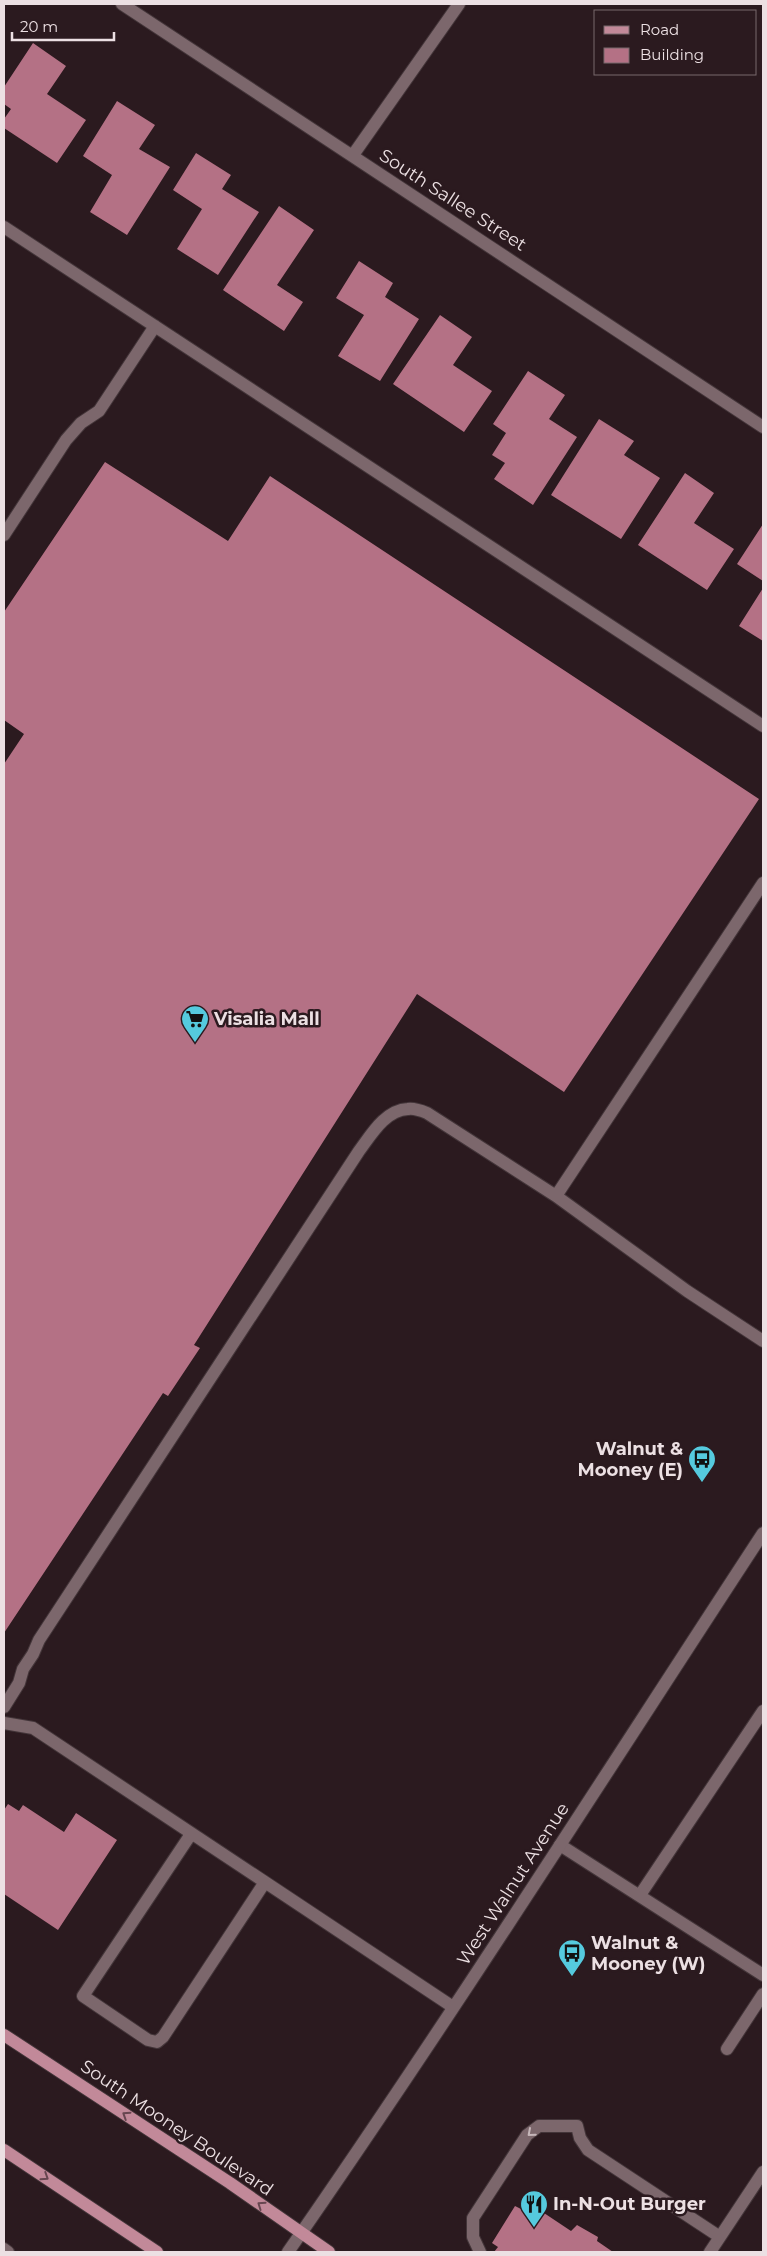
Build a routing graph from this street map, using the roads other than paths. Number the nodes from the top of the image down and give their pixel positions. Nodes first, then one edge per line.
1 (122, 4) edge
2 (459, 4) edge
3 (353, 155) junction
4 (4, 227) edge
5 (155, 326) junction
6 (763, 427) edge
7 (4, 535) edge
8 (763, 726) edge
9 (763, 882) edge
10 (556, 1196) junction
11 (763, 1341) edge
12 (763, 1533) edge
13 (4, 1707) edge
14 (763, 1711) edge
15 (4, 1723) edge
16 (191, 1834) junction
17 (560, 1845) junction
18 (265, 1882) junction
19 (640, 1895) junction
20 (763, 1975) edge
21 (763, 1994) edge
22 (454, 2006) junction
23 (4, 2035) edge
24 (727, 2049) dead end
25 (4, 2150) edge
26 (763, 2172) edge
27 (301, 2233) junction
28 (720, 2237) junction
29 (4, 2249) edge
30 (8, 2252) edge
31 (157, 2252) edge
32 (288, 2252) edge
33 (329, 2252) edge
34 (480, 2252) edge
35 (710, 2252) edge

1 - 3 street, South Sallee Street
2 - 3 street
3 - 6 street, South Sallee Street
4 - 5 street
5 - 7 street
5 - 8 street
9 - 10 street
10 - 11 street
10 - 13 street
12 - 17 street, West Walnut Avenue
14 - 19 street
15 - 16 street
16 - 18 street
16 - 18 street
17 - 19 street
17 - 22 street, West Walnut Avenue
18 - 22 street
19 - 20 street
21 - 24 street
22 - 27 street, West Walnut Avenue
27 -> 23 main road, South Mooney Boulevard
25 -> 31 main road
26 - 28 street
27 - 32 street, West Walnut Avenue
27 - 33 main road, South Mooney Boulevard
28 -> 34 street
28 - 35 street
29 - 30 street

